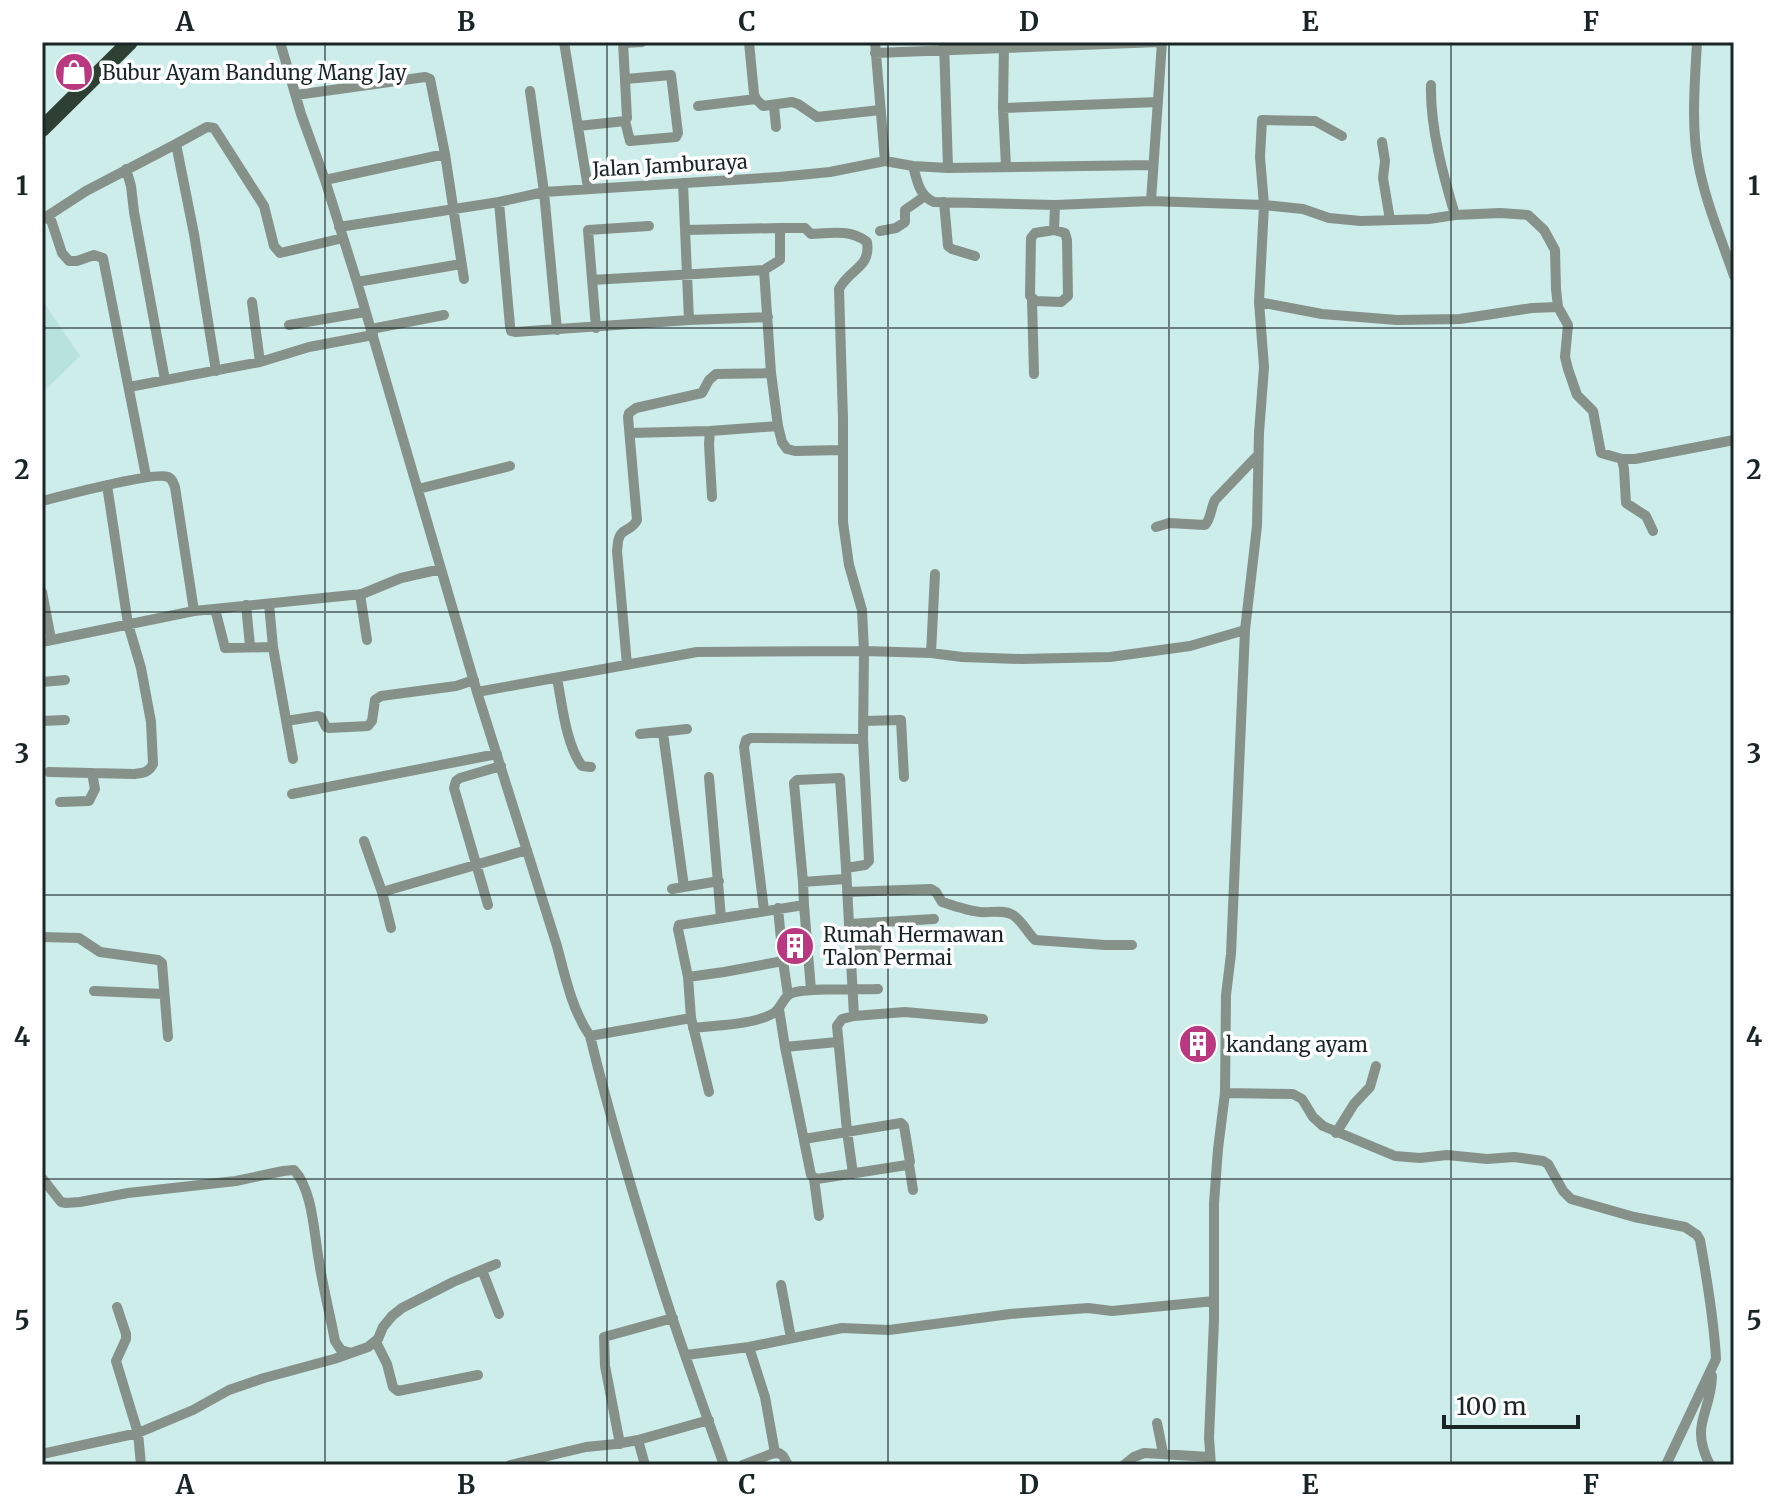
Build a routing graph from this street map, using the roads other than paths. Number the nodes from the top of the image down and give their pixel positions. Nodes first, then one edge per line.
1 (280, 42) edge
2 (564, 42) edge
3 (623, 42) edge
4 (642, 42) edge
5 (749, 42) edge
6 (1160, 42) edge
7 (1697, 42) edge
8 (123, 44) edge
9 (1062, 44) edge
10 (944, 46) edge
11 (1004, 46) edge
12 (875, 47) edge
13 (626, 79) junction
14 (1431, 85) dead end
15 (530, 91) dead end
16 (296, 95) junction
17 (756, 99) junction
18 (1158, 102) junction
19 (698, 106) dead end
20 (774, 106) junction
21 (880, 107) junction
22 (1003, 108) junction
23 (625, 121) junction
24 (578, 126) junction
25 (776, 127) dead end
26 (42, 129) edge
27 (1342, 136) dead end
28 (1382, 142) dead end
29 (176, 144) junction
30 (445, 154) junction
31 (885, 161) junction
32 (1153, 165) junction
33 (913, 166) junction
34 (1006, 166) junction
35 (948, 168) junction
36 (126, 169) junction
37 (325, 180) junction
38 (683, 183) junction
39 (588, 188) junction
40 (544, 192) junction
41 (925, 196) junction
42 (1151, 201) junction
43 (499, 202) junction
44 (944, 202) junction
45 (1055, 205) junction
46 (1264, 205) junction
47 (454, 209) junction
48 (1455, 215) junction
49 (44, 217) edge
50 (1390, 220) junction
51 (649, 226) dead end
52 (780, 228) junction
53 (685, 230) junction
54 (1054, 230) junction
55 (880, 231) dead end
56 (341, 233) junction
57 (975, 256) dead end
58 (461, 264) junction
59 (764, 270) junction
60 (688, 275) junction
61 (1734, 276) edge
62 (464, 279) dead end
63 (592, 280) junction
64 (357, 282) junction
65 (1032, 300) junction
66 (252, 302) dead end
67 (1259, 302) junction
68 (1558, 307) junction
69 (365, 312) junction
70 (444, 315) dead end
71 (768, 317) junction
72 (689, 320) junction
73 (289, 325) dead end
74 (596, 328) junction
75 (557, 330) junction
76 (372, 332) junction
77 (260, 362) junction
78 (216, 371) junction
79 (771, 373) junction
80 (1034, 374) dead end
81 (165, 380) junction
82 (129, 387) junction
83 (778, 426) junction
84 (710, 431) junction
85 (630, 433) junction
86 (1734, 440) edge
87 (842, 450) junction
88 (1258, 455) junction
89 (1622, 459) junction
90 (510, 466) dead end
91 (146, 476) junction
92 (107, 485) junction
93 (418, 489) junction
94 (712, 497) dead end
95 (42, 501) edge
96 (1156, 527) dead end
97 (1653, 531) dead end
98 (441, 569) junction
99 (935, 574) dead end
100 (42, 592) edge
101 (360, 594) junction
102 (269, 604) junction
103 (246, 605) junction
104 (215, 609) junction
105 (194, 611) junction
106 (128, 624) junction
107 (1245, 630) junction
108 (367, 640) dead end
109 (47, 641) edge
110 (250, 646) junction
111 (273, 647) junction
112 (864, 651) junction
113 (931, 653) junction
114 (627, 665) junction
115 (557, 678) junction
116 (65, 680) dead end
117 (474, 680) junction
118 (42, 682) edge
119 (477, 692) junction
120 (65, 720) dead end
121 (42, 721) edge
122 (286, 721) junction
123 (864, 721) junction
124 (687, 729) dead end
125 (663, 733) junction
126 (640, 734) dead end
127 (863, 739) junction
128 (497, 754) junction
129 (293, 759) dead end
130 (501, 766) junction
131 (591, 767) dead end
132 (49, 772) dead end
133 (92, 773) junction
134 (709, 777) dead end
135 (904, 777) dead end
136 (292, 794) dead end
137 (60, 802) dead end
138 (364, 841) dead end
139 (527, 850) junction
140 (476, 864) junction
141 (845, 873) junction
142 (719, 881) junction
143 (803, 882) junction
144 (382, 892) junction
145 (847, 892) junction
146 (488, 905) dead end
147 (804, 905) junction
148 (778, 908) junction
149 (764, 910) junction
150 (721, 918) junction
151 (934, 919) dead end
152 (849, 924) junction
153 (391, 928) dead end
154 (42, 937) edge
155 (1132, 945) dead end
156 (850, 948) junction
157 (878, 948) dead end
158 (783, 961) junction
159 (688, 977) junction
160 (878, 989) dead end
161 (811, 990) junction
162 (852, 990) junction
163 (94, 991) dead end
164 (164, 994) junction
165 (788, 995) junction
166 (779, 1009) junction
167 (854, 1016) junction
168 (983, 1019) dead end
169 (692, 1023) junction
170 (590, 1036) junction
171 (168, 1037) dead end
172 (837, 1042) junction
173 (785, 1047) junction
174 (1376, 1066) dead end
175 (709, 1092) dead end
176 (1225, 1093) junction
177 (847, 1131) junction
178 (1336, 1133) junction
179 (804, 1139) junction
180 (909, 1164) junction
181 (853, 1174) junction
182 (42, 1178) edge
183 (814, 1179) junction
184 (913, 1190) dead end
185 (819, 1216) dead end
186 (496, 1264) dead end
187 (482, 1270) junction
188 (781, 1285) dead end
189 (1214, 1301) junction
190 (117, 1307) dead end
191 (499, 1314) dead end
192 (673, 1318) junction
193 (791, 1338) junction
194 (376, 1342) junction
195 (749, 1347) junction
196 (351, 1353) junction
197 (686, 1355) junction
198 (1712, 1370) junction
199 (478, 1375) dead end
200 (709, 1420) junction
201 (1157, 1423) dead end
202 (138, 1433) junction
203 (638, 1440) junction
204 (620, 1444) junction
205 (775, 1453) junction
206 (1163, 1453) junction
207 (42, 1454) edge
208 (1211, 1461) edge
209 (516, 1464) edge
210 (141, 1465) edge
211 (645, 1465) edge
212 (724, 1465) edge
213 (743, 1465) edge
214 (788, 1465) edge
215 (1124, 1465) edge
216 (1666, 1465) edge
217 (1710, 1465) edge

1 - 16 street
2 - 24 street
3 - 4 street
3 - 13 street
5 - 17 street
6 - 9 street
6 - 18 street
7 - 61 street
8 - 26 highway
9 - 11 street
10 - 11 street
10 - 12 street
10 - 35 street
11 - 22 street
12 - 21 street
13 - 23 street
13 - 23 street
14 - 48 street
15 - 40 street
16 - 30 street
16 - 37 street
17 - 19 street
17 - 20 street
18 - 22 street
18 - 32 street
20 - 21 street
20 - 25 street
21 - 31 street
22 - 34 street
23 - 24 street
24 - 39 street
27 - 46 street
28 - 50 street
29 - 36 street
29 - 56 street, Jalan Jamburaya
29 - 78 street
30 - 37 street
30 - 47 street
31 - 33 street
31 - 38 street, Jalan Jamburaya
32 - 34 street
32 - 42 street
33 - 35 street
33 - 41 street
34 - 35 street
36 - 49 street
36 - 81 street
37 - 56 street
38 - 39 street, Jalan Jamburaya
38 - 53 street
39 - 40 street, Jalan Jamburaya
40 - 43 street, Jalan Jamburaya
40 - 75 street
41 - 44 street
41 - 55 street
42 - 45 street
42 - 46 street
43 - 47 street, Jalan Jamburaya
43 - 75 street
44 - 45 street
44 - 57 street
45 - 54 street
46 - 50 street
46 - 67 street
47 - 56 street, Jalan Jamburaya
47 - 58 street
48 - 50 street
48 - 68 street
49 - 82 street
51 - 63 street
52 - 53 street
52 - 59 street
52 - 87 street
53 - 60 street
54 - 65 street
54 - 65 street
56 - 64 street
58 - 62 street
58 - 64 street
59 - 60 street
59 - 71 street
60 - 63 street
60 - 72 street
63 - 74 street
64 - 69 street
65 - 80 street
66 - 77 street
67 - 68 street
67 - 88 street
68 - 89 street
69 - 73 street
69 - 76 street
70 - 76 street
71 - 72 street
71 - 79 street
72 - 74 street
74 - 75 street
76 - 77 street
76 - 93 street
77 - 78 street
78 - 81 street
79 - 83 street
79 - 85 street
81 - 82 street
82 - 91 street
83 - 84 street
83 - 87 street
84 - 85 street
84 - 94 street
85 - 114 street
86 - 89 street
87 - 112 street
88 - 96 street
88 - 107 street
89 - 97 street
90 - 93 street
91 - 92 street
91 - 105 street
92 - 95 street
92 - 106 street
93 - 98 street
98 - 101 street
98 - 117 street
99 - 113 street
100 - 109 street
101 - 102 street
101 - 108 street
102 - 103 street
102 - 111 street
103 - 104 street
103 - 110 street
104 - 105 street
104 - 110 street
105 - 106 street
106 - 109 street
106 - 133 street
107 - 113 street
107 - 176 street
110 - 111 street
111 - 122 street
112 - 113 street
112 - 114 street
112 - 123 street
114 - 115 street
115 - 119 street
115 - 131 street
116 - 118 street
117 - 119 street
117 - 122 street
119 - 128 street
120 - 121 street
122 - 129 street
123 - 127 street
123 - 135 street
124 - 125 street
125 - 126 street
125 - 142 street
127 - 141 street
127 - 149 street
128 - 130 street
128 - 136 street
130 - 139 street
130 - 140 street
132 - 133 street
133 - 137 street
134 - 142 street
138 - 144 street
139 - 140 street
139 - 170 street
140 - 144 street
140 - 146 street
141 - 143 street
141 - 143 street
141 - 145 street
142 - 150 street
143 - 147 street
144 - 153 street
145 - 152 street
145 - 155 street
147 - 148 street
147 - 161 street
148 - 149 street
148 - 158 street
149 - 150 street
150 - 159 street
151 - 152 street
152 - 156 street
154 - 164 street
156 - 157 street
156 - 162 street
158 - 159 street
158 - 165 street
159 - 169 street
160 - 162 street
161 - 162 street
161 - 165 street
162 - 167 street
163 - 164 street
164 - 171 street
165 - 166 street
166 - 169 street
166 - 173 street
167 - 168 street
167 - 172 street
169 - 170 street
169 - 175 street
170 - 192 street
172 - 173 street
172 - 177 street
173 - 179 street
174 - 178 street
176 - 178 street
176 - 189 street
177 - 179 street
177 - 180 street
177 - 181 street
178 - 198 street
179 - 183 street
180 - 181 street
180 - 184 street
181 - 183 street
182 - 196 street
183 - 185 street
186 - 187 street
187 - 191 street
187 - 194 street
188 - 193 street
189 - 193 street
189 - 208 street
190 - 202 street
192 - 197 street
192 - 204 street
193 - 195 street
194 - 196 street
194 - 199 street
195 - 197 street
195 - 205 street
196 - 202 street
197 - 200 street
198 - 216 street
198 - 217 street
200 - 203 street
200 - 212 street
201 - 206 street
202 - 207 street
202 - 210 street
203 - 204 street
203 - 211 street
204 - 209 street
205 - 213 street
205 - 214 street
206 - 208 street
206 - 215 street

